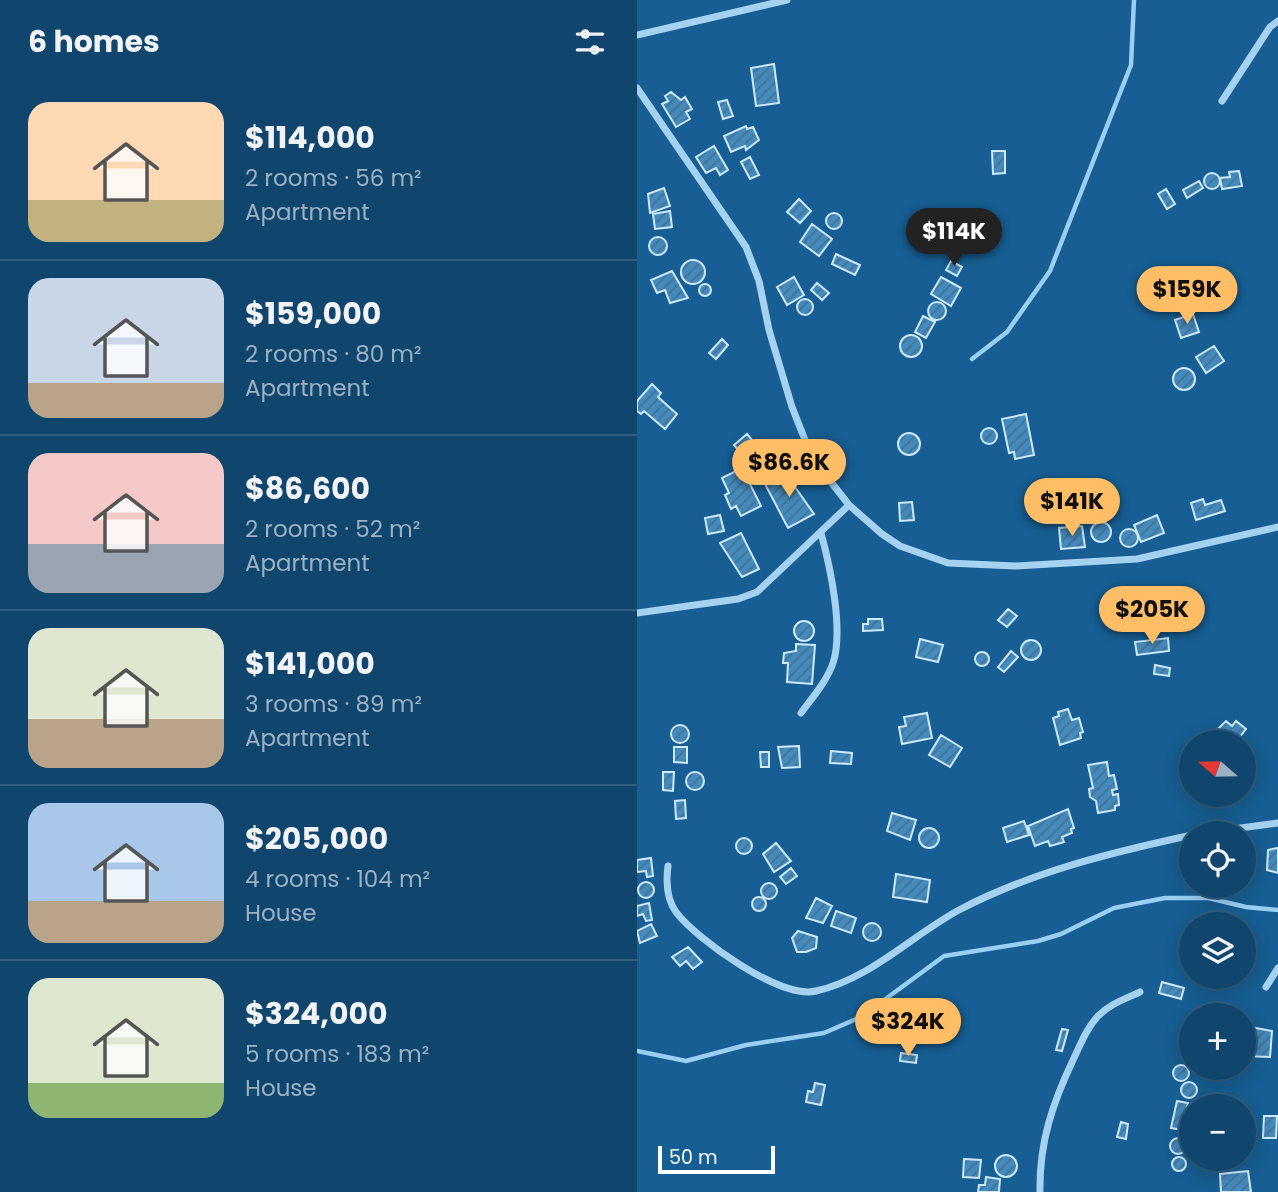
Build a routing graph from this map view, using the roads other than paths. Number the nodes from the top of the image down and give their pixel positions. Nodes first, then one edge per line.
1 (787, 0) edge
2 (1278, 21) edge
3 (637, 36) edge
4 (637, 88) edge
5 (1222, 101) dead end
6 (849, 505) junction
7 (1278, 527) edge
8 (821, 533) junction
9 (637, 613) edge
10 (801, 713) dead end
11 (1278, 823) edge
12 (1256, 826) edge
13 (1179, 838) edge
14 (668, 866) dead end
15 (1278, 968) edge
16 (1266, 987) dead end
17 (1140, 992) dead end
18 (1040, 1192) edge

1 - 3 street
2 - 5 street
4 - 6 street
6 - 7 street
6 - 8 street
8 - 9 street
8 - 10 street
11 - 12 street
13 - 14 street
15 - 16 street
17 - 18 street

